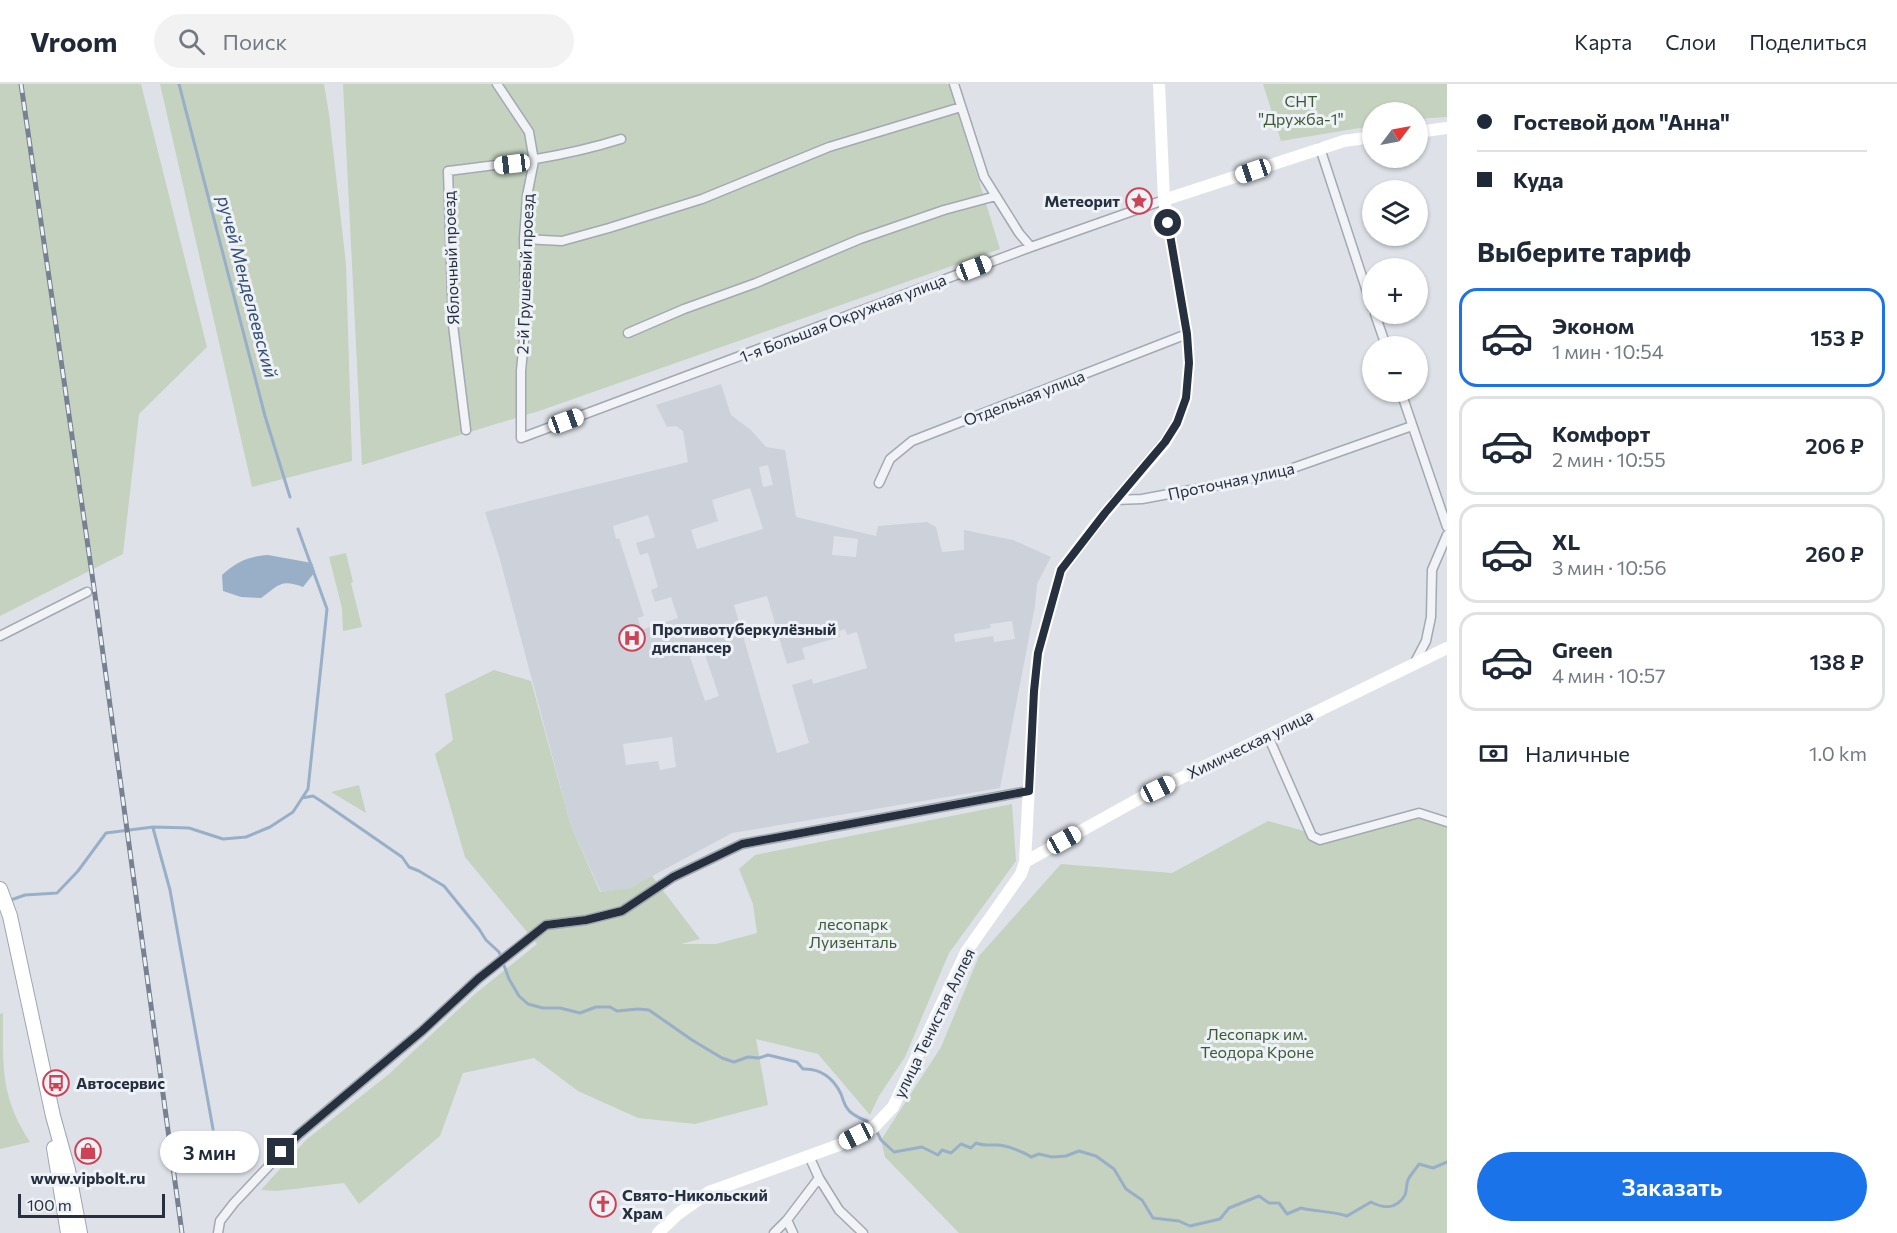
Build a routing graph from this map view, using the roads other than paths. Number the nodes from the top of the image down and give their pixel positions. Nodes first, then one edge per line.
1 (497, 84) edge
2 (954, 84) edge
3 (1159, 84) edge
4 (961, 107) junction
5 (1447, 128) edge
6 (1428, 131) edge
7 (1362, 138) edge
8 (621, 139) dead end
9 (1320, 148) junction
10 (534, 161) junction
11 (996, 196) junction
12 (1164, 200) junction
13 (524, 239) junction
14 (1031, 247) junction
15 (1362, 276) edge
16 (628, 333) dead end
17 (1187, 334) junction
18 (1404, 402) edge
19 (1412, 426) junction
20 (466, 430) dead end
21 (522, 438) joint
22 (879, 483) dead end
23 (1115, 500) junction
24 (1447, 527) edge
25 (1447, 535) edge
26 (87, 592) dead end
27 (0, 636) edge
28 (1447, 648) edge
29 (1414, 665) junction
30 (1268, 736) junction
31 (1029, 791) junction
32 (1447, 822) edge
33 (1025, 862) junction
34 (1, 892) edge
35 (5, 918) edge
36 (53, 1116) junction
37 (809, 1155) junction
38 (819, 1178) junction
39 (787, 1220) junction
40 (68, 1233) edge
41 (80, 1233) edge
42 (218, 1233) edge
43 (658, 1233) edge
44 (774, 1233) edge
45 (793, 1233) edge
46 (863, 1233) edge

1 - 10 street, 2-й Грушевый проезд
2 - 4 street
3 - 12 main road, улица Тенистая Аллея
4 - 11 street
4 - 13 street
5 - 6 main road
7 - 9 main road, 1-я Большая Окружная улица
8 - 10 street
9 - 12 main road, 1-я Большая Окружная улица
9 - 15 street
10 - 13 street, 2-й Грушевый проезд
10 - 20 street, Яблочный проезд
11 - 14 street
11 - 16 street
12 - 14 street, 1-я Большая Окружная улица
12 - 17 main road, улица Тенистая Аллея
13 - 21 street, 2-й Грушевый проезд
14 - 21 street, 1-я Большая Окружная улица
17 - 22 street, Отдельная улица
17 - 23 main road, улица Тенистая Аллея
18 - 19 street
19 - 23 street, Проточная улица
19 - 24 street
23 - 31 main road, улица Тенистая Аллея
25 - 29 street
26 - 27 street
28 - 29 main road, Химическая улица
29 - 30 main road, Химическая улица
30 - 32 street
30 - 33 main road, Химическая улица
31 - 33 main road, улица Тенистая Аллея
31 - 42 street
33 - 37 main road, улица Тенистая Аллея
34 - 35 main road
35 - 36 main road
36 - 40 main road
36 - 41 main road
37 - 38 street
37 - 43 main road, улица Тенистая Аллея
38 - 39 street
38 - 46 street
39 - 44 street
39 - 45 street

